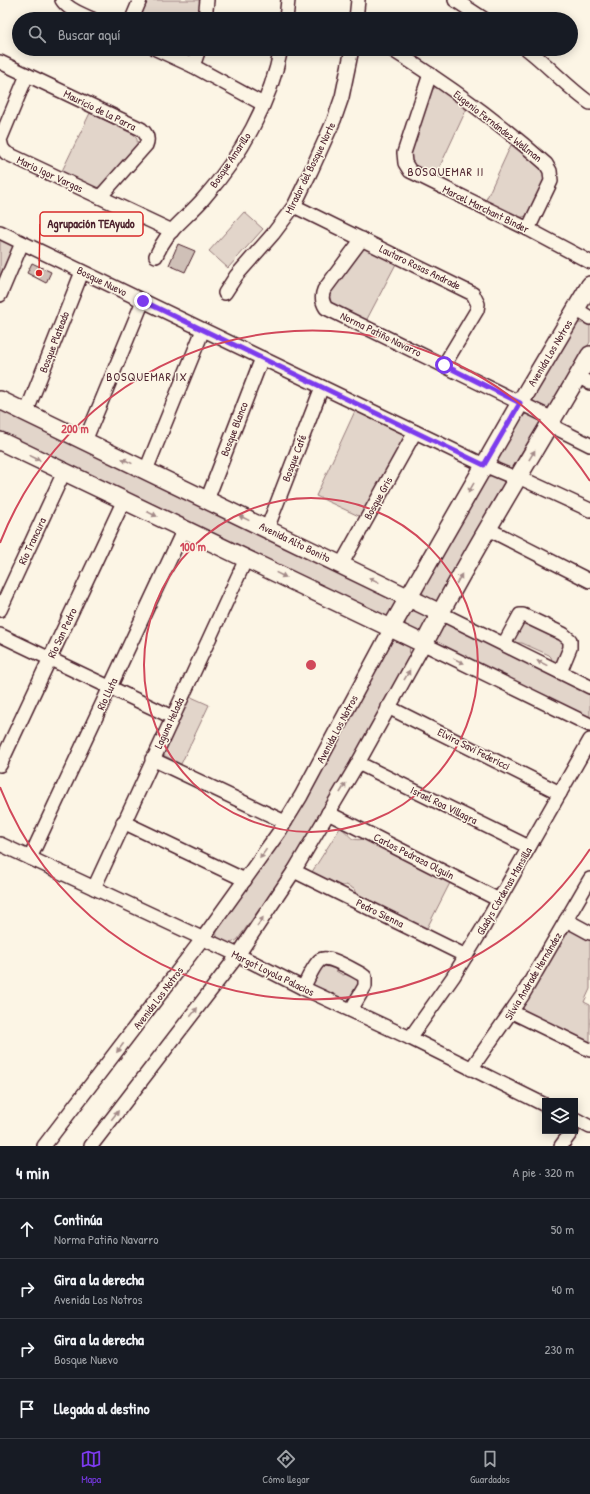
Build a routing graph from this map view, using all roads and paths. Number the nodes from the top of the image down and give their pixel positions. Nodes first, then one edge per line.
1 (62, 0) edge
2 (140, 0) edge
3 (207, 0) edge
4 (288, 0) edge
5 (358, 0) edge
6 (455, 0) edge
7 (78, 12) edge
8 (135, 12) edge
9 (206, 12) edge
10 (287, 12) edge
11 (357, 12) edge
12 (473, 12) edge
13 (171, 56) edge
14 (197, 56) edge
15 (279, 56) edge
16 (351, 56) edge
17 (402, 56) edge
18 (536, 56) edge
19 (0, 62) edge
20 (193, 66) junction
21 (430, 74) junction
22 (27, 75) junction
23 (590, 103) edge
24 (263, 104) junction
25 (100, 197) junction
26 (294, 206) junction
27 (528, 229) junction
28 (172, 231) junction
29 (0, 232) edge
30 (362, 239) junction
31 (22, 243) junction
32 (156, 256) dead end
33 (590, 262) edge
34 (82, 272) junction
35 (590, 285) edge
36 (225, 293) dead end
37 (0, 295) edge
38 (143, 301) junction
39 (583, 313) edge
40 (203, 330) junction
41 (590, 355) edge
42 (262, 358) junction
43 (444, 365) junction
44 (584, 379) edge
45 (322, 387) junction
46 (0, 400) edge
47 (520, 403) junction
48 (26, 413) junction
49 (551, 422) junction
50 (415, 432) junction
51 (84, 441) junction
52 (1, 445) edge
53 (590, 445) edge
54 (484, 465) junction
55 (146, 470) junction
56 (64, 472) junction
57 (518, 478) junction
58 (124, 500) junction
59 (207, 500) junction
60 (590, 510) edge
61 (184, 529) junction
62 (267, 529) junction
63 (488, 529) junction
64 (246, 559) junction
65 (341, 565) junction
66 (590, 581) edge
67 (409, 597) junction
68 (0, 610) edge
69 (440, 613) junction
70 (391, 628) junction
71 (0, 636) edge
72 (424, 644) junction
73 (504, 644) junction
74 (50, 659) junction
75 (560, 672) junction
76 (590, 687) edge
77 (110, 688) junction
78 (388, 707) junction
79 (172, 717) junction
80 (590, 725) edge
81 (590, 740) edge
82 (152, 759) junction
83 (358, 763) junction
84 (0, 765) edge
85 (560, 793) junction
86 (328, 813) junction
87 (124, 822) junction
88 (285, 822) junction
89 (0, 844) edge
90 (529, 847) junction
91 (30, 858) junction
92 (294, 871) junction
93 (590, 879) edge
94 (245, 880) junction
95 (94, 888) junction
96 (499, 900) junction
97 (566, 920) junction
98 (590, 932) edge
99 (203, 938) junction
100 (238, 955) junction
101 (466, 956) junction
102 (303, 988) junction
103 (351, 1010) junction
104 (512, 1012) junction
105 (410, 1038) junction
106 (590, 1050) edge
107 (471, 1069) junction
108 (542, 1104) edge
109 (571, 1134) edge
110 (44, 1146) edge
111 (91, 1146) edge
112 (561, 1146) edge

1 - 7 street
2 - 8 street
3 - 9 street
4 - 10 street
5 - 11 street
6 - 12 street
13 - 20 street
14 - 20 street
15 - 24 street, Bosque Amarillo
16 - 26 street, Mirador del Bosque Norte
17 - 21 street, Eugenio Fernández Wellman
18 - 23 street
19 - 22 street, Mauricio de la Parra
20 - 24 street
21 - 27 street, Eugenio Fernández Wellman
21 - 27 street, Marcel Marchant Binder
22 - 25 street, Mario Igor Vargas
22 - 25 street, Mauricio de la Parra
24 - 28 street, Bosque Amarillo
25 - 28 street, Mario Igor Vargas
26 - 30 street, Lautaro Rosas Andrade
26 - 36 street, Mirador del Bosque Norte
27 - 33 street, Marcel Marchant Binder
28 - 32 street, Bosque Amarillo
29 - 31 street, Bosque Nuevo
30 - 43 street, Lautaro Rosas Andrade
30 - 43 street, Norma Patiño Navarro
31 - 34 street, Bosque Nuevo
31 - 37 street
34 - 38 street, Bosque Nuevo
34 - 48 street, Bosque Plateado
35 - 39 street, Avenida Los Notros
38 - 40 street, Bosque Nuevo
38 - 51 street
39 - 47 street, Avenida Los Notros
40 - 42 street, Bosque Nuevo
40 - 55 street
41 - 44 street
42 - 45 street, Bosque Nuevo
42 - 59 street, Bosque Blanco
43 - 47 street, Norma Patiño Navarro
44 - 49 street
45 - 50 street, Bosque Nuevo
45 - 62 street, Bosque Café
46 - 48 street, Avenida Alto Bonito
47 - 49 street, Norma Patiño Navarro
47 - 54 street, Avenida Los Notros
48 - 51 street, Avenida Alto Bonito
49 - 53 street, Norma Patiño Navarro
57 -> 49 street
50 - 54 street, Bosque Nuevo
50 - 65 street, Bosque Gris
55 -> 51 street, Avenida Alto Bonito
52 -> 56 street
54 - 57 street, Bosque Nuevo
54 -> 67 street, Avenida Los Notros
55 - 59 street, Avenida Alto Bonito
56 - 58 street
56 - 68 street, Río Trancura
57 - 60 street, Bosque Nuevo
57 - 63 street
58 -> 61 street
58 - 74 street, Río San Pedro
62 -> 59 street, Avenida Alto Bonito
61 - 64 street
61 - 77 street, Río Lluta
62 - 65 street, Avenida Alto Bonito
63 - 66 street
69 -> 63 street
64 -> 70 street
64 - 79 street, Laguna Helada
67 -> 65 street, Avenida Alto Bonito
67 - 69 street, Avenida Alto Bonito
67 - 70 street, Avenida Los Notros
69 - 72 street
69 - 73 street, Avenida Alto Bonito
70 - 72 street
70 - 88 street, Avenida Los Notros
71 - 74 street
78 -> 72 street
72 -> 80 street
75 -> 73 street, Avenida Alto Bonito
73 - 75 street
74 - 77 street
74 - 84 street, Río San Pedro
75 - 76 street, Avenida Alto Bonito
77 - 79 street
77 - 91 street, Río Lluta
78 - 83 street
78 - 85 street, Elvira Savi Federicci
79 - 82 street, Laguna Helada
81 - 85 street, Gladys Cárdenas Mansilla
82 - 87 street, Laguna Helada
82 - 88 street
86 -> 83 street
83 - 90 street, Israel Roa Villagra
85 - 90 street, Gladys Cárdenas Mansilla
86 - 92 street
86 - 96 street, Carlos Pedraza Olguín
87 - 94 street
87 - 95 street, Laguna Helada
88 -> 94 street, Avenida Los Notros
89 - 91 street, Margot Loyola Palacios
90 - 96 street, Gladys Cárdenas Mansilla
91 - 95 street, Margot Loyola Palacios
100 -> 92 street
92 - 101 street, Pedro Sienna
93 - 97 street, Silvia Andrade Hernández
94 - 99 street, Avenida Los Notros
95 - 99 street, Margot Loyola Palacios
96 - 101 street, Gladys Cárdenas Mansilla
97 - 98 street
97 - 104 street, Silvia Andrade Hernández
99 - 100 street, Margot Loyola Palacios
99 -> 110 street, Avenida Los Notros
100 - 102 street, Margot Loyola Palacios
111 -> 100 street
101 - 105 street, Gladys Cárdenas Mansilla
102 - 103 street, Margot Loyola Palacios
102 - 103 street
103 - 105 street, Margot Loyola Palacios
104 - 106 street
104 - 107 street, Silvia Andrade Hernández
105 - 107 street, Margot Loyola Palacios
107 - 108 street, Margot Loyola Palacios
109 - 112 street

